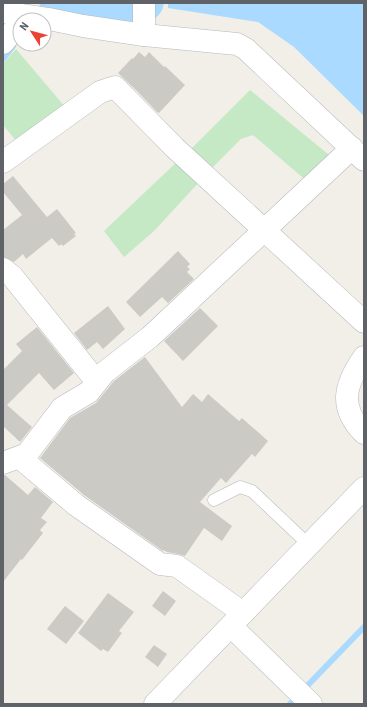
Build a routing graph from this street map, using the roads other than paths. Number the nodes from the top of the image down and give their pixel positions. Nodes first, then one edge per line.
1 (144, 18) edge
2 (52, 19) edge
3 (12, 32) edge
4 (3, 43) edge
5 (358, 154) edge
6 (3, 162) edge
7 (264, 230) junction
8 (3, 269) edge
9 (364, 322) edge
10 (364, 357) edge
11 (97, 382) junction
12 (364, 433) edge
13 (11, 460) edge
14 (364, 488) edge
15 (214, 500) dead end
16 (309, 545) junction
17 (237, 620) junction
18 (155, 704) edge
19 (311, 704) edge

1 - 2 street
1 - 5 street
3 - 4 street
5 - 7 street
6 - 7 street
7 - 9 street
7 - 11 street
8 - 11 street
10 - 12 street
11 - 13 street
13 - 17 street
14 - 16 street
15 - 16 lane
16 - 17 street
17 - 18 street
17 - 19 street

